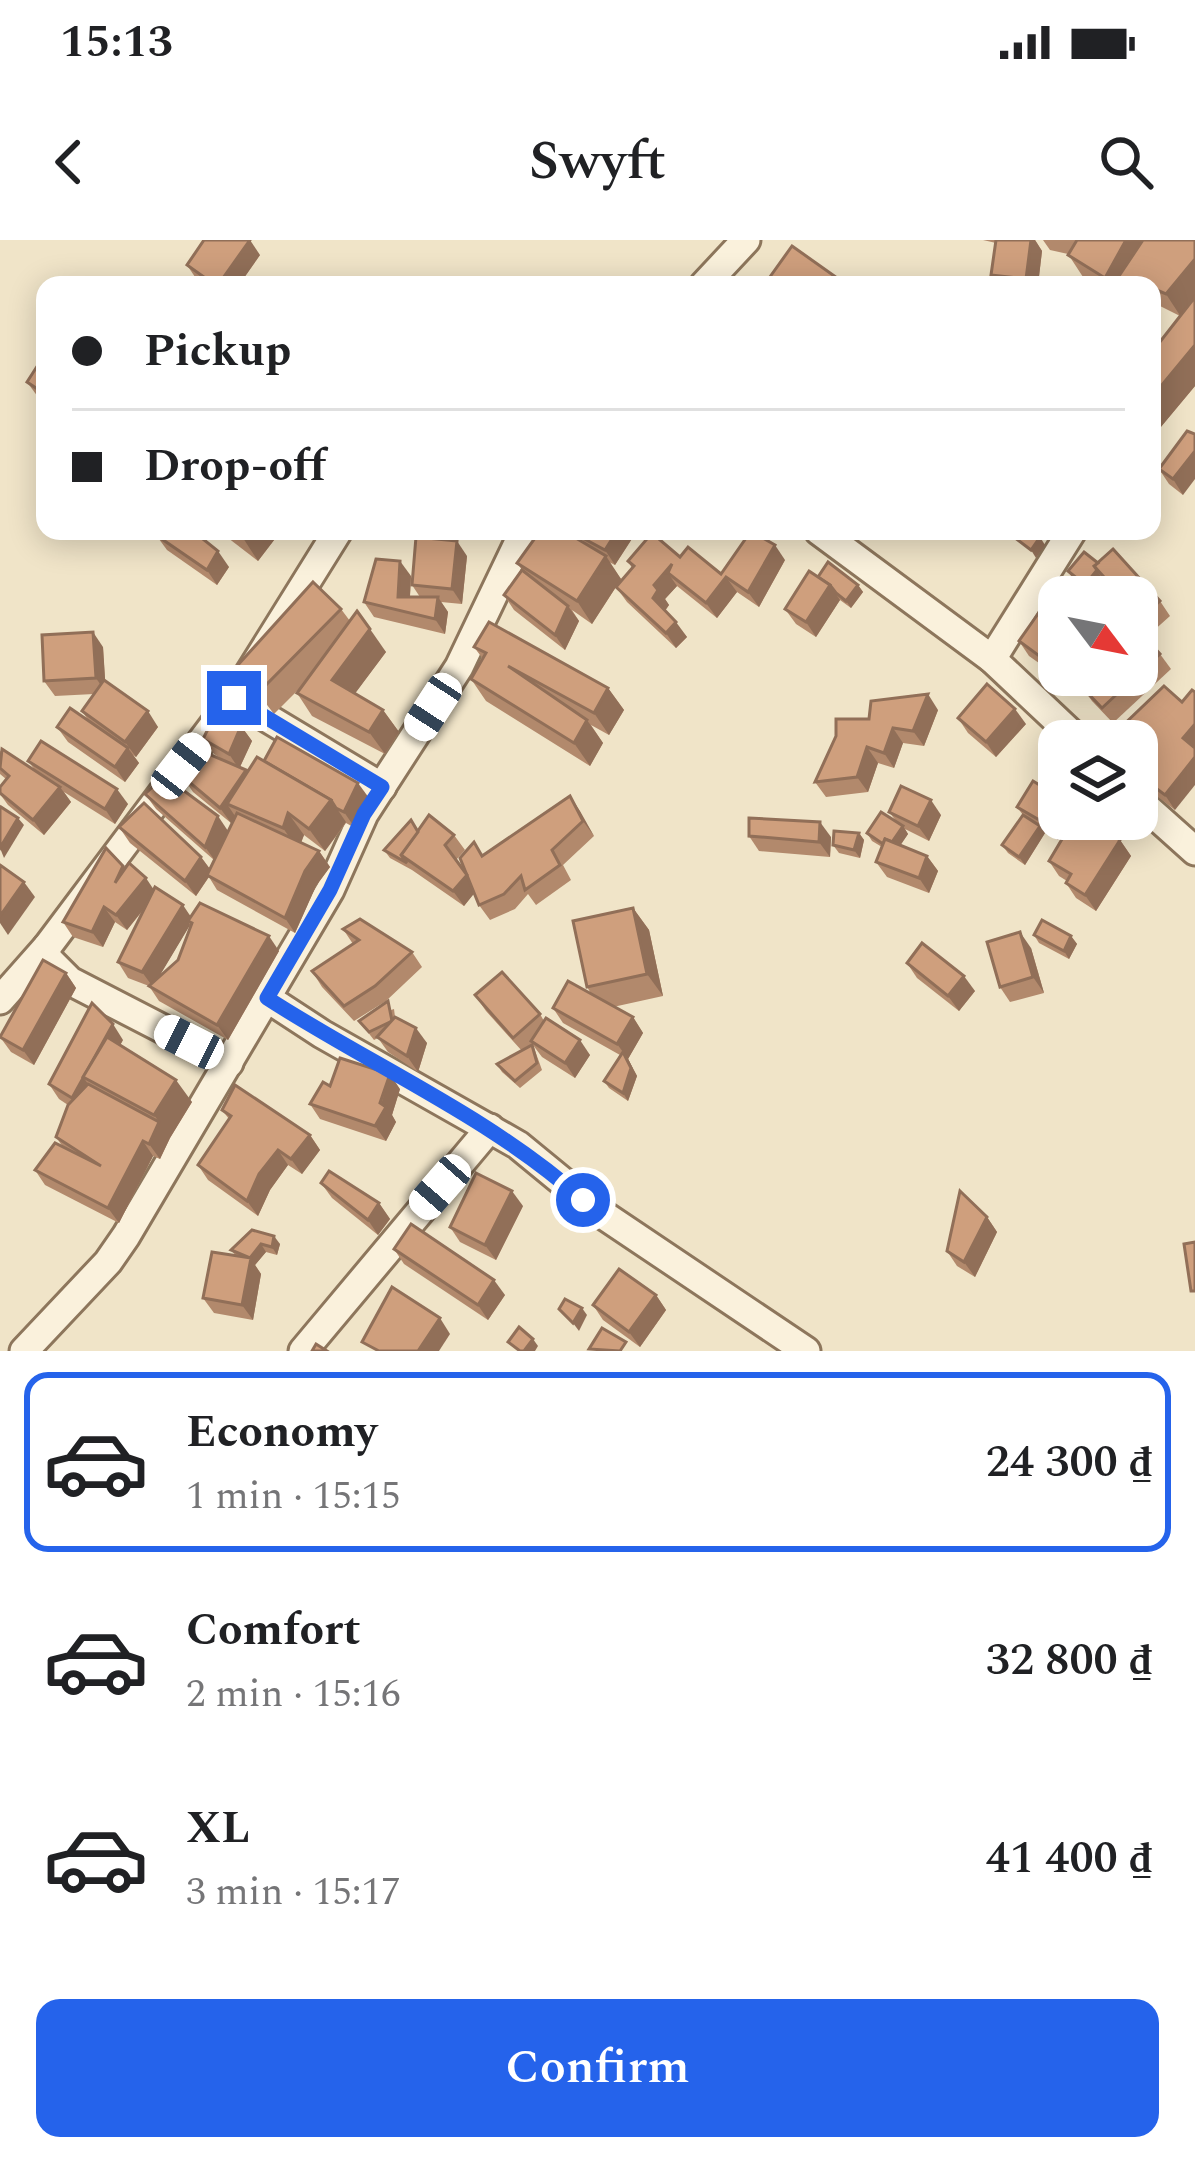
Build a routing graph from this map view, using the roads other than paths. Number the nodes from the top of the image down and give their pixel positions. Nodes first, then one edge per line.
1 (746, 240) edge
2 (712, 276) edge
3 (332, 540) edge
4 (520, 540) edge
5 (831, 540) edge
6 (1066, 540) edge
7 (992, 659) junction
8 (234, 698) junction
9 (1056, 720) edge
10 (382, 787) junction
11 (1158, 818) edge
12 (1195, 851) edge
13 (47, 947) junction
14 (267, 998) junction
15 (0, 1000) edge
16 (229, 1063) junction
17 (490, 1128) junction
18 (24, 1351) edge
19 (303, 1351) edge
20 (806, 1351) edge

1 - 2 street
3 - 8 street
4 - 10 street
5 - 7 street
6 - 7 street
7 - 9 street
8 - 10 street
8 - 13 street
10 - 14 street
11 - 12 street
13 - 15 street
13 - 16 street
14 - 16 street
14 - 17 street
16 - 18 street
17 - 19 street
17 - 20 street

